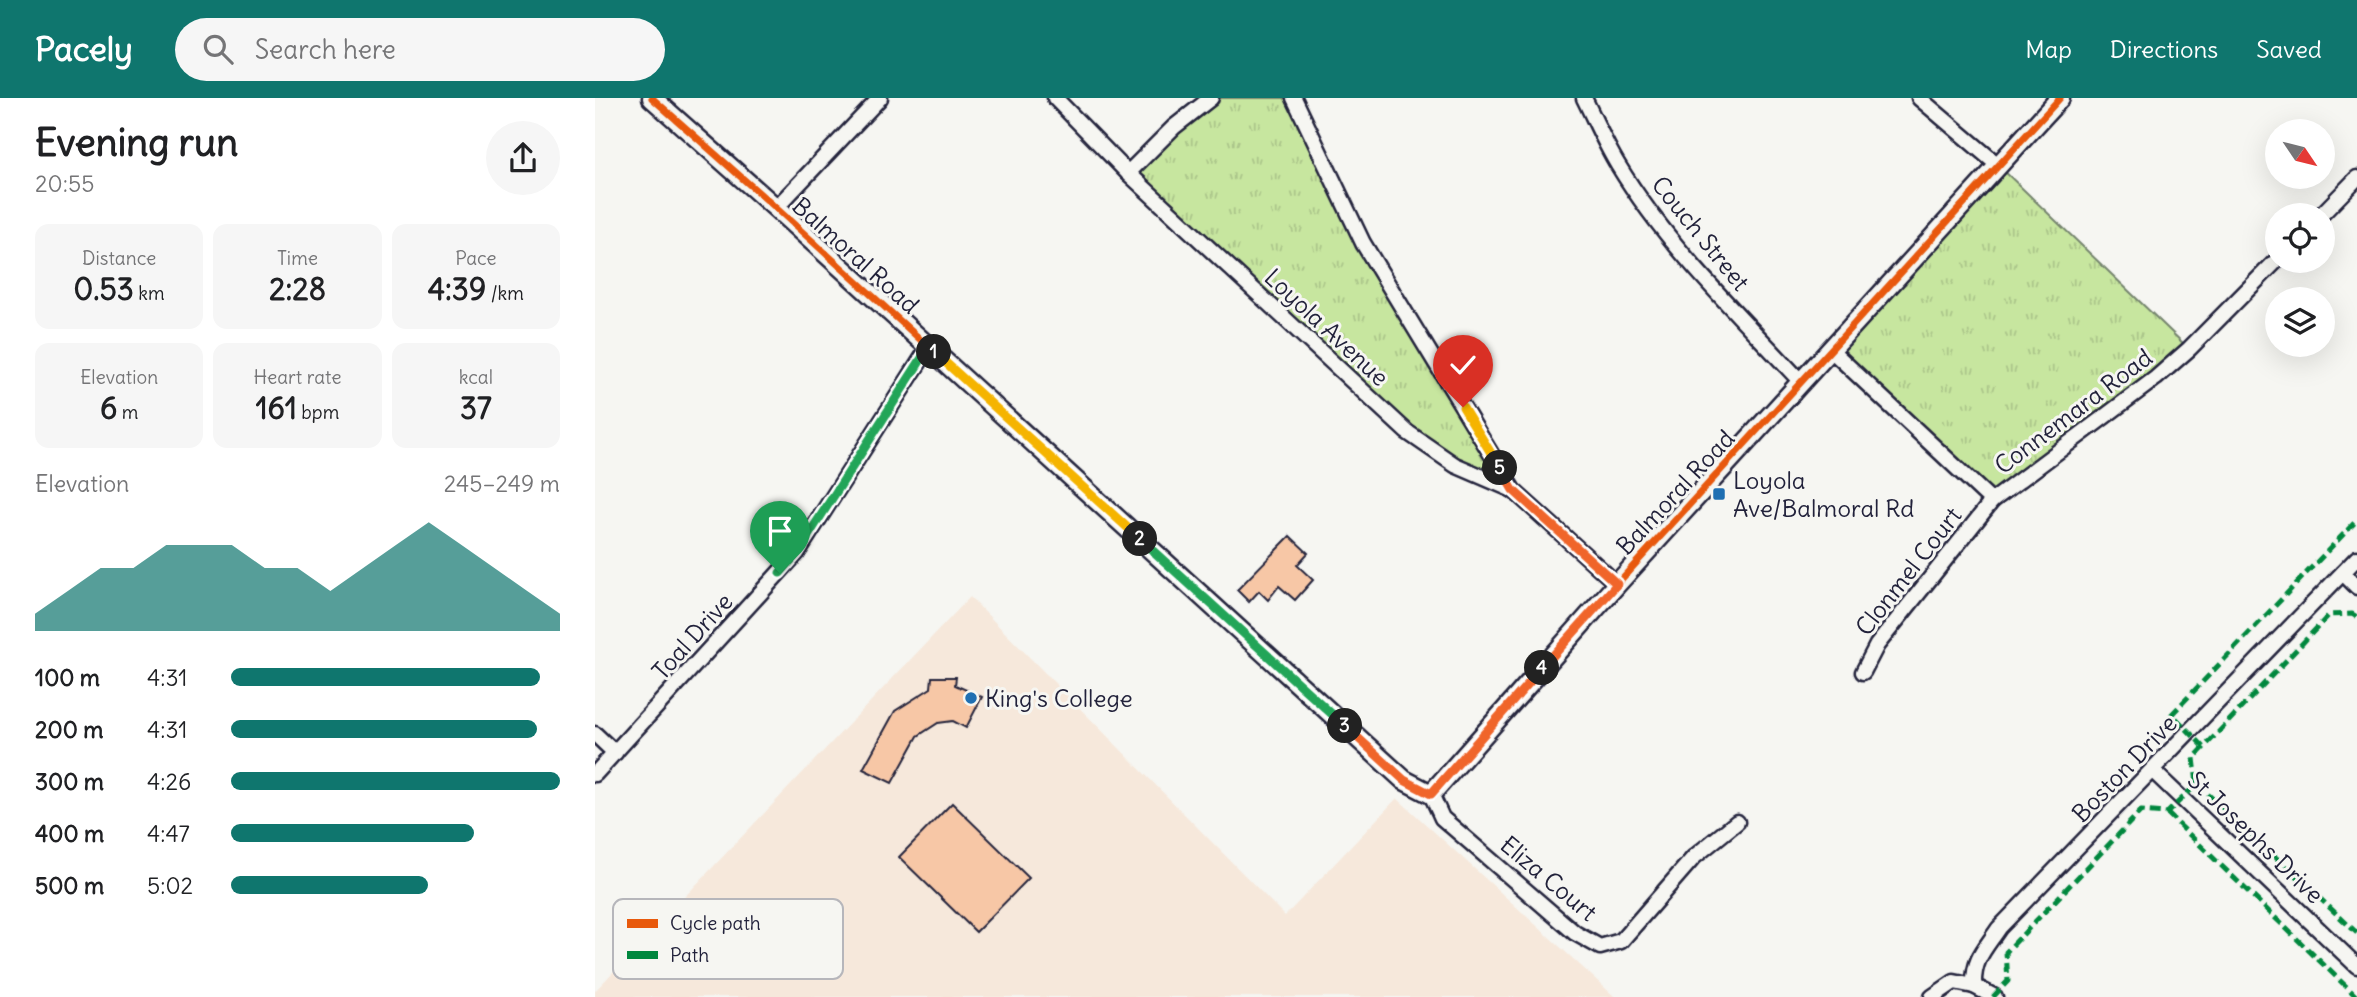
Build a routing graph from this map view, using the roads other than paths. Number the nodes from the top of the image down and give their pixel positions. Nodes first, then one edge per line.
1 (652, 98) edge
2 (880, 98) edge
3 (1055, 98) edge
4 (1211, 98) edge
5 (1294, 98) edge
6 (1584, 98) edge
7 (1919, 98) edge
8 (2060, 98) edge
9 (1999, 166) junction
10 (1128, 173) junction
11 (2357, 178) edge
12 (2333, 203) edge
13 (776, 208) junction
14 (2265, 272) edge
15 (929, 347) junction
16 (1831, 350) junction
17 (1802, 383) junction
18 (1513, 490) junction
19 (1992, 500) junction
20 (2357, 558) edge
21 (2343, 573) junction
22 (1617, 584) junction
23 (2357, 587) edge
24 (1863, 672) dead end
25 (595, 734) edge
26 (615, 753) junction
27 (2153, 771) junction
28 (595, 774) edge
29 (1431, 794) junction
30 (1737, 822) dead end
31 (2357, 966) edge
32 (1974, 986) junction
33 (1932, 997) edge
34 (1994, 997) edge

1 - 13 street, Balmoral Road
2 - 13 street
3 - 10 street, Loyola Avenue
4 - 10 street
5 - 18 street, Loyola Avenue
6 - 17 street, Couch Street
7 - 9 street
8 - 9 street, Balmoral Road
9 - 16 street, Balmoral Road
10 - 18 street, Loyola Avenue
11 - 12 street
13 - 15 street, Balmoral Road
14 - 19 street, Connemara Road
15 - 26 street, Toal Drive
15 - 29 street, Balmoral Road
16 - 17 street, Balmoral Road
16 - 19 street, Connemara Road
17 - 22 street, Balmoral Road
18 - 22 street, Loyola Avenue
19 - 24 street, Clonmel Court
20 - 21 street, Boston Drive
21 - 23 street
21 - 27 street, Boston Drive
22 - 29 street, Balmoral Road
25 - 26 street
26 - 28 street, Toal Drive
27 - 31 street, St Josephs Drive
27 - 32 street, Boston Drive
29 - 30 street, Eliza Court
32 - 33 street
32 - 34 street

